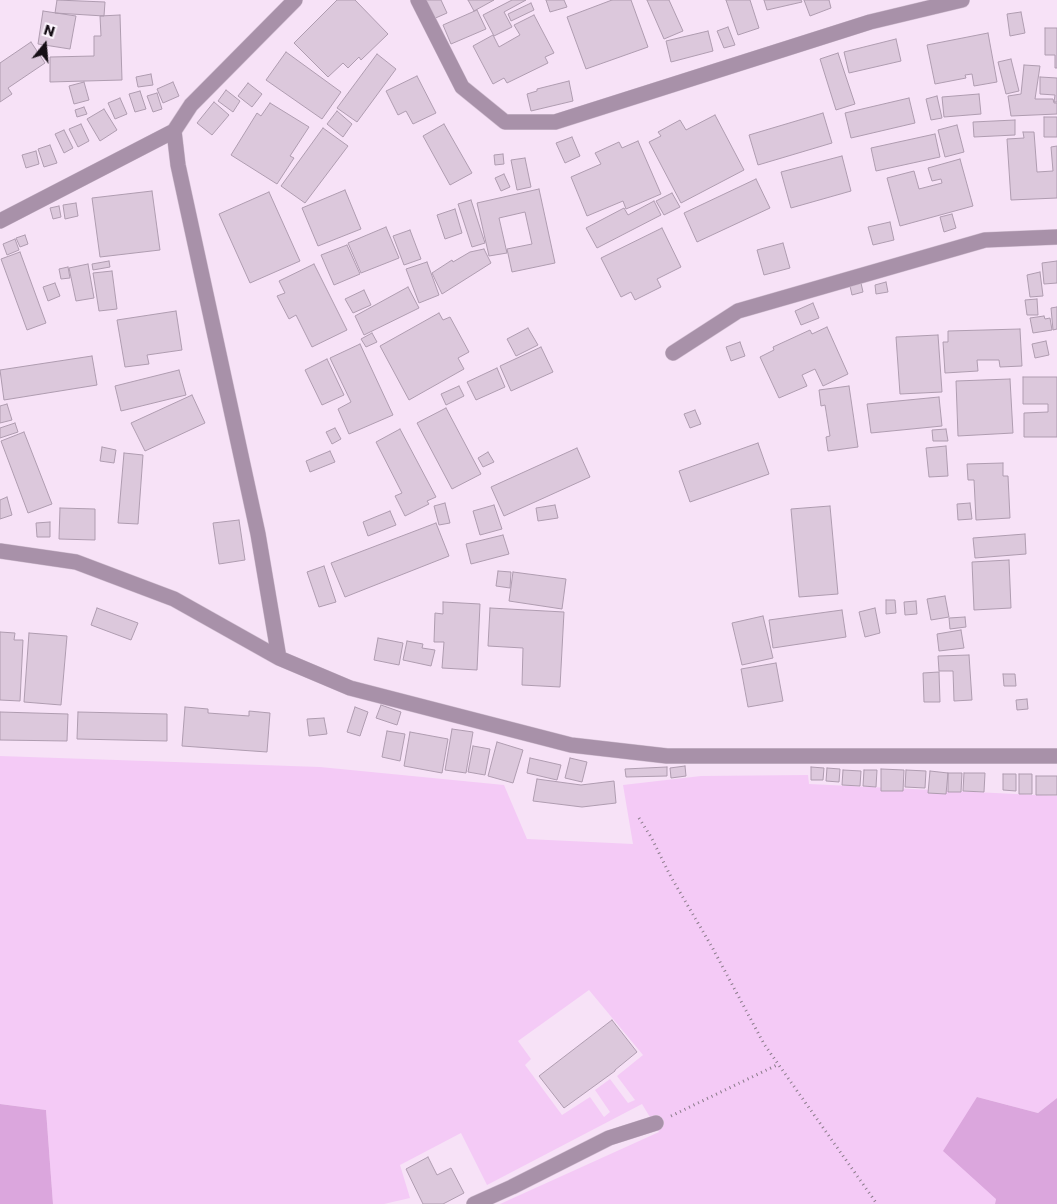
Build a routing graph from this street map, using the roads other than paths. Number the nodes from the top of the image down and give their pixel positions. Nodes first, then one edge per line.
1 (295, 0) edge
2 (418, 0) edge
3 (962, 0) edge
4 (174, 131) junction
5 (0, 221) edge
6 (1057, 237) edge
7 (674, 353) dead end
8 (0, 551) edge
9 (279, 658) junction
10 (1057, 756) edge
11 (656, 1123) road end
12 (474, 1204) edge

1 - 4 street
2 - 3 street
4 - 5 street
4 - 9 street
6 - 7 street
8 - 9 street
9 - 10 street
11 - 12 street

